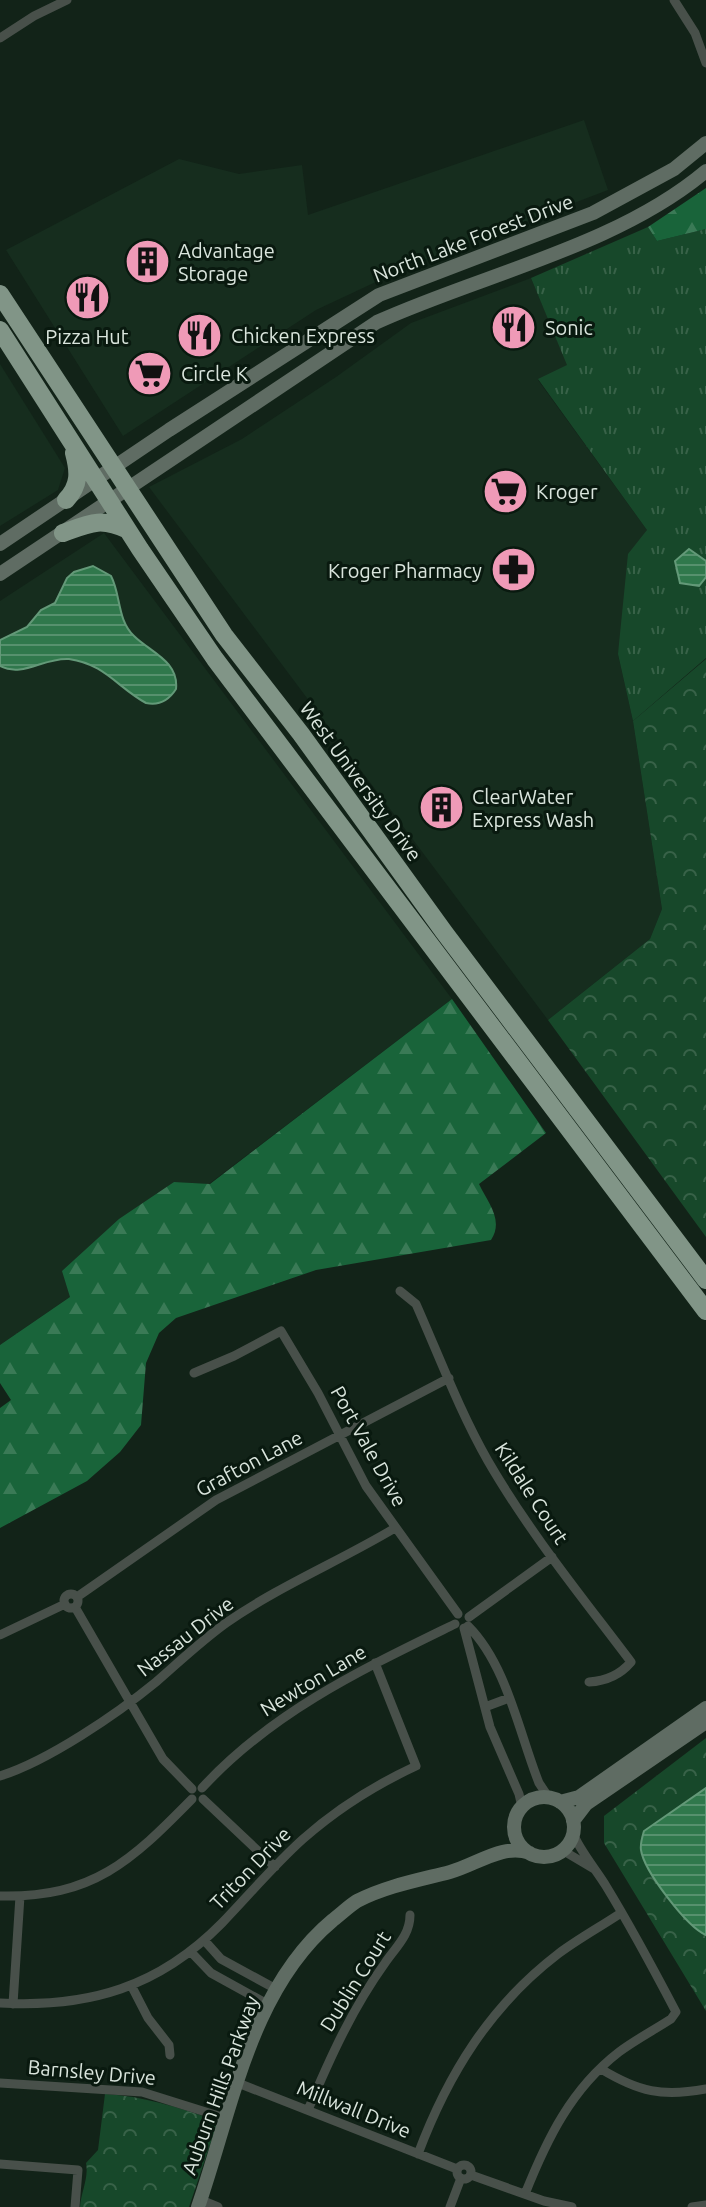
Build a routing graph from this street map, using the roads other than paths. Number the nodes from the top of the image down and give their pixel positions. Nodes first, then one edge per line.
1 (67, 0) edge
2 (674, 0) edge
3 (695, 33) junction
4 (0, 38) edge
5 (706, 43) edge
6 (706, 63) edge
7 (706, 143) edge
8 (706, 171) edge
9 (465, 261) junction
10 (472, 283) junction
11 (2, 302) edge
12 (0, 330) edge
13 (290, 351) junction
14 (303, 371) junction
15 (72, 442) junction
16 (113, 469) junction
17 (96, 480) junction
18 (126, 489) junction
19 (66, 500) junction
20 (110, 501) junction
21 (128, 530) junction
22 (63, 533) junction
23 (0, 544) edge
24 (0, 574) edge
25 (427, 941) junction
26 (542, 1060) junction
27 (706, 1280) edge
28 (400, 1291) dead end
29 (706, 1311) edge
30 (194, 1373) dead end
31 (449, 1378) junction
32 (339, 1436) junction
33 (395, 1528) junction
34 (552, 1557) junction
35 (72, 1603) junction
36 (463, 1622) junction
37 (0, 1635) edge
38 (375, 1663) junction
39 (589, 1682) dead end
40 (509, 1698) junction
41 (129, 1702) junction
42 (485, 1707) junction
43 (706, 1708) edge
44 (706, 1722) edge
45 (0, 1776) edge
46 (197, 1794) junction
47 (555, 1800) junction
48 (522, 1807) junction
49 (514, 1822) junction
50 (573, 1827) junction
51 (562, 1850) junction
52 (530, 1853) junction
53 (483, 1859) junction
54 (275, 1867) junction
55 (596, 1871) junction
56 (0, 1896) edge
57 (20, 1896) junction
58 (621, 1913) junction
59 (410, 1915) dead end
60 (204, 1940) junction
61 (190, 1951) junction
62 (231, 1966) junction
63 (222, 1980) junction
64 (131, 1985) junction
65 (276, 1989) junction
66 (0, 2003) edge
67 (13, 2004) junction
68 (269, 2005) junction
69 (170, 2055) dead end
70 (601, 2069) junction
71 (0, 2083) edge
72 (238, 2083) junction
73 (706, 2089) edge
74 (308, 2110) junction
75 (225, 2118) junction
76 (418, 2154) junction
77 (0, 2164) edge
78 (463, 2174) junction
79 (525, 2194) junction
80 (199, 2204) edge
81 (706, 2205) edge
82 (75, 2207) edge
83 (218, 2207) edge
84 (450, 2207) edge
85 (572, 2207) edge
86 (692, 2207) edge

1 - 4 street
2 - 3 street
3 - 5 street
3 - 6 street
7 - 9 main road, North Lake Forest Drive
8 - 10 main road, North Lake Forest Drive
9 - 10 main road
9 - 13 main road, North Lake Forest Drive
10 - 14 main road, North Lake Forest Drive
11 - 16 highway, West University Drive
12 - 15 highway
13 - 14 main road
13 - 16 main road, North Lake Forest Drive
14 - 18 main road, North Lake Forest Drive
15 - 17 highway
15 - 19 highway
16 - 17 main road, North Lake Forest Drive
16 - 18 highway, West University Drive
17 - 19 main road, North Lake Forest Drive
17 - 20 highway
18 - 20 main road, North Lake Forest Drive
18 - 26 highway, West University Drive
19 - 23 main road, North Lake Forest Drive
20 - 21 highway
20 - 22 main road, North Lake Forest Drive
21 - 22 highway
21 - 25 highway
22 - 24 main road, North Lake Forest Drive
25 - 26 highway
25 - 29 highway
26 - 27 highway, West University Drive
28 - 31 street, Kildale Court
30 - 32 street, Port Vale Drive
31 - 32 street, Grafton Lane
31 - 34 street, Kildale Court
32 - 33 street, Port Vale Drive
32 - 35 street, Grafton Lane
33 - 36 street, Port Vale Drive
33 - 41 street, Nassau Drive
34 - 36 street, Newton Lane
34 - 39 street, Kildale Court
35 - 37 street, Grafton Lane
35 - 41 street
36 - 38 street, Newton Lane
36 - 40 street, Port Vale Drive
36 - 42 street, Port Vale Drive
38 - 46 street, Newton Lane
38 - 54 street, Triton Drive
40 - 42 street
40 - 47 street, Port Vale Drive
41 - 45 street, Nassau Drive
41 - 46 street
42 - 48 street, Port Vale Drive
43 - 47 main road
44 - 50 main road
46 - 54 street
46 - 57 street, Newton Lane
47 - 48 main road
47 - 50 main road
48 - 49 main road
49 - 52 main road
49 - 53 main road, Auburn Hills Parkway
50 - 51 main road
50 - 55 street
51 - 52 main road
51 - 55 street
52 - 53 main road, Auburn Hills Parkway
53 - 65 main road, Auburn Hills Parkway
54 - 60 street, Triton Drive
55 - 58 street
56 - 57 street, Newton Lane
57 - 67 street
58 - 70 street
58 - 76 street
59 - 74 street, Dublin Court
60 - 61 street, Triton Drive
60 - 62 street
61 - 63 street
61 - 64 street, Triton Drive
62 - 63 street
62 - 65 street
63 - 68 street
64 - 67 street, Triton Drive
64 - 69 street
65 - 68 main road, Auburn Hills Parkway
66 - 67 street, Triton Drive
68 - 72 main road, Auburn Hills Parkway
70 - 73 street
70 - 79 street
71 - 75 street, Barnsley Drive
72 - 74 street, Millwall Drive
72 - 75 main road, Auburn Hills Parkway
74 - 76 street, Millwall Drive
75 - 80 main road, Auburn Hills Parkway
76 - 78 street, Millwall Drive
77 - 82 street
78 - 79 street, Millwall Drive
78 - 84 street
79 - 85 street, Millwall Drive
80 - 83 street
81 - 86 street

